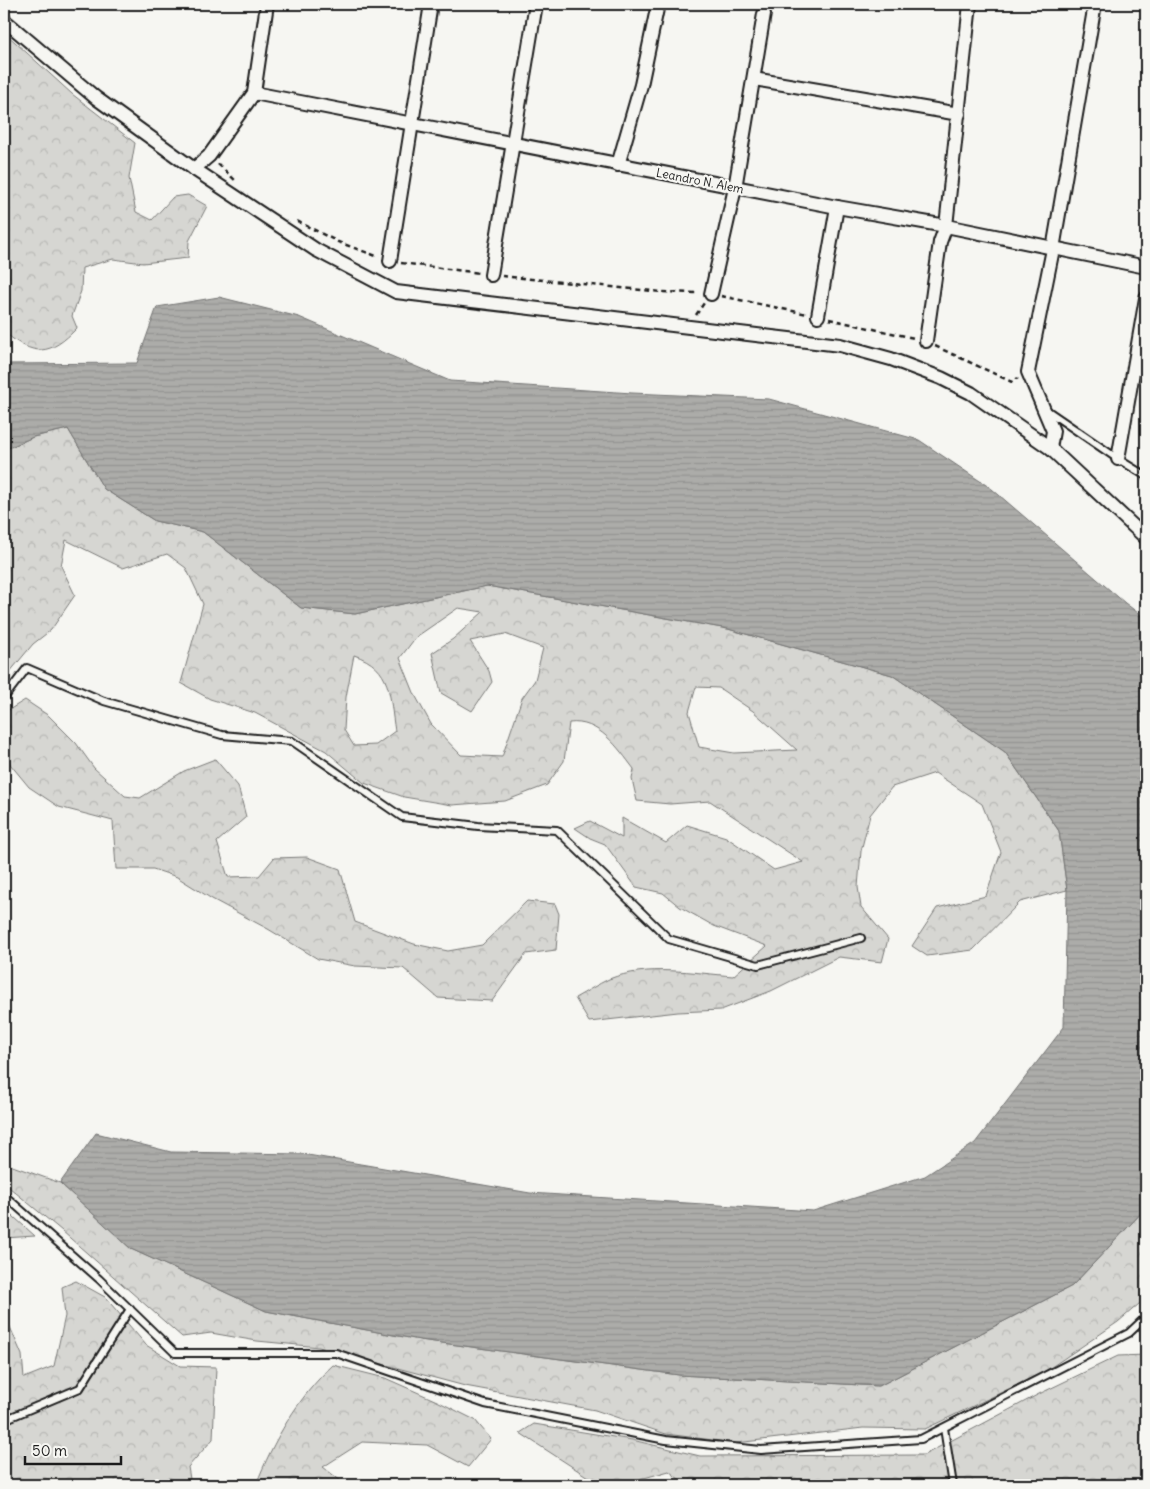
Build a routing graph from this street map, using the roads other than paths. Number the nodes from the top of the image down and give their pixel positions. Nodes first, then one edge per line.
1 (267, 4) edge
2 (431, 4) edge
3 (536, 4) edge
4 (658, 4) edge
5 (970, 4) edge
6 (1095, 4) edge
7 (764, 14) dead end
8 (4, 20) edge
9 (754, 79) junction
10 (254, 93) junction
11 (959, 114) junction
12 (410, 124) junction
13 (512, 145) junction
14 (618, 165) junction
15 (194, 169) junction
16 (735, 188) junction
17 (837, 207) junction
18 (946, 226) junction
19 (1053, 248) junction
20 (390, 261) road end
21 (1146, 267) edge
22 (491, 274) road end
23 (711, 294) road end
24 (1146, 298) edge
25 (818, 316) road end
26 (926, 341) road end
27 (1045, 408) junction
28 (1050, 448) junction
29 (1118, 459) junction
30 (1146, 476) edge
31 (1146, 538) edge
32 (4, 698) edge
33 (861, 938) dead end
34 (4, 1195) edge
35 (130, 1309) junction
36 (1146, 1317) edge
37 (4, 1420) edge
38 (944, 1428) junction
39 (953, 1485) edge

1 - 10 street
2 - 12 street
3 - 13 street
4 - 14 street
5 - 11 street
6 - 19 street
7 - 9 street
8 - 15 street
9 - 11 street
9 - 16 street
10 - 12 street, Leandro N. Alem
10 - 15 street
11 - 18 street
12 - 13 street, Leandro N. Alem
12 - 20 street
13 - 14 street, Leandro N. Alem
13 - 22 street
14 - 16 street, Leandro N. Alem
15 - 28 street
16 - 17 street, Leandro N. Alem
16 - 23 street
17 - 18 street, Leandro N. Alem
17 - 25 street
18 - 19 street, Leandro N. Alem
18 - 26 street
19 - 21 street, Leandro N. Alem
19 - 27 street
24 - 29 street
27 - 28 street
27 - 29 lane
28 - 31 street
29 - 30 lane
32 - 33 lane
34 - 35 lane
35 - 37 lane
35 - 38 lane
36 - 38 lane
38 - 39 lane

